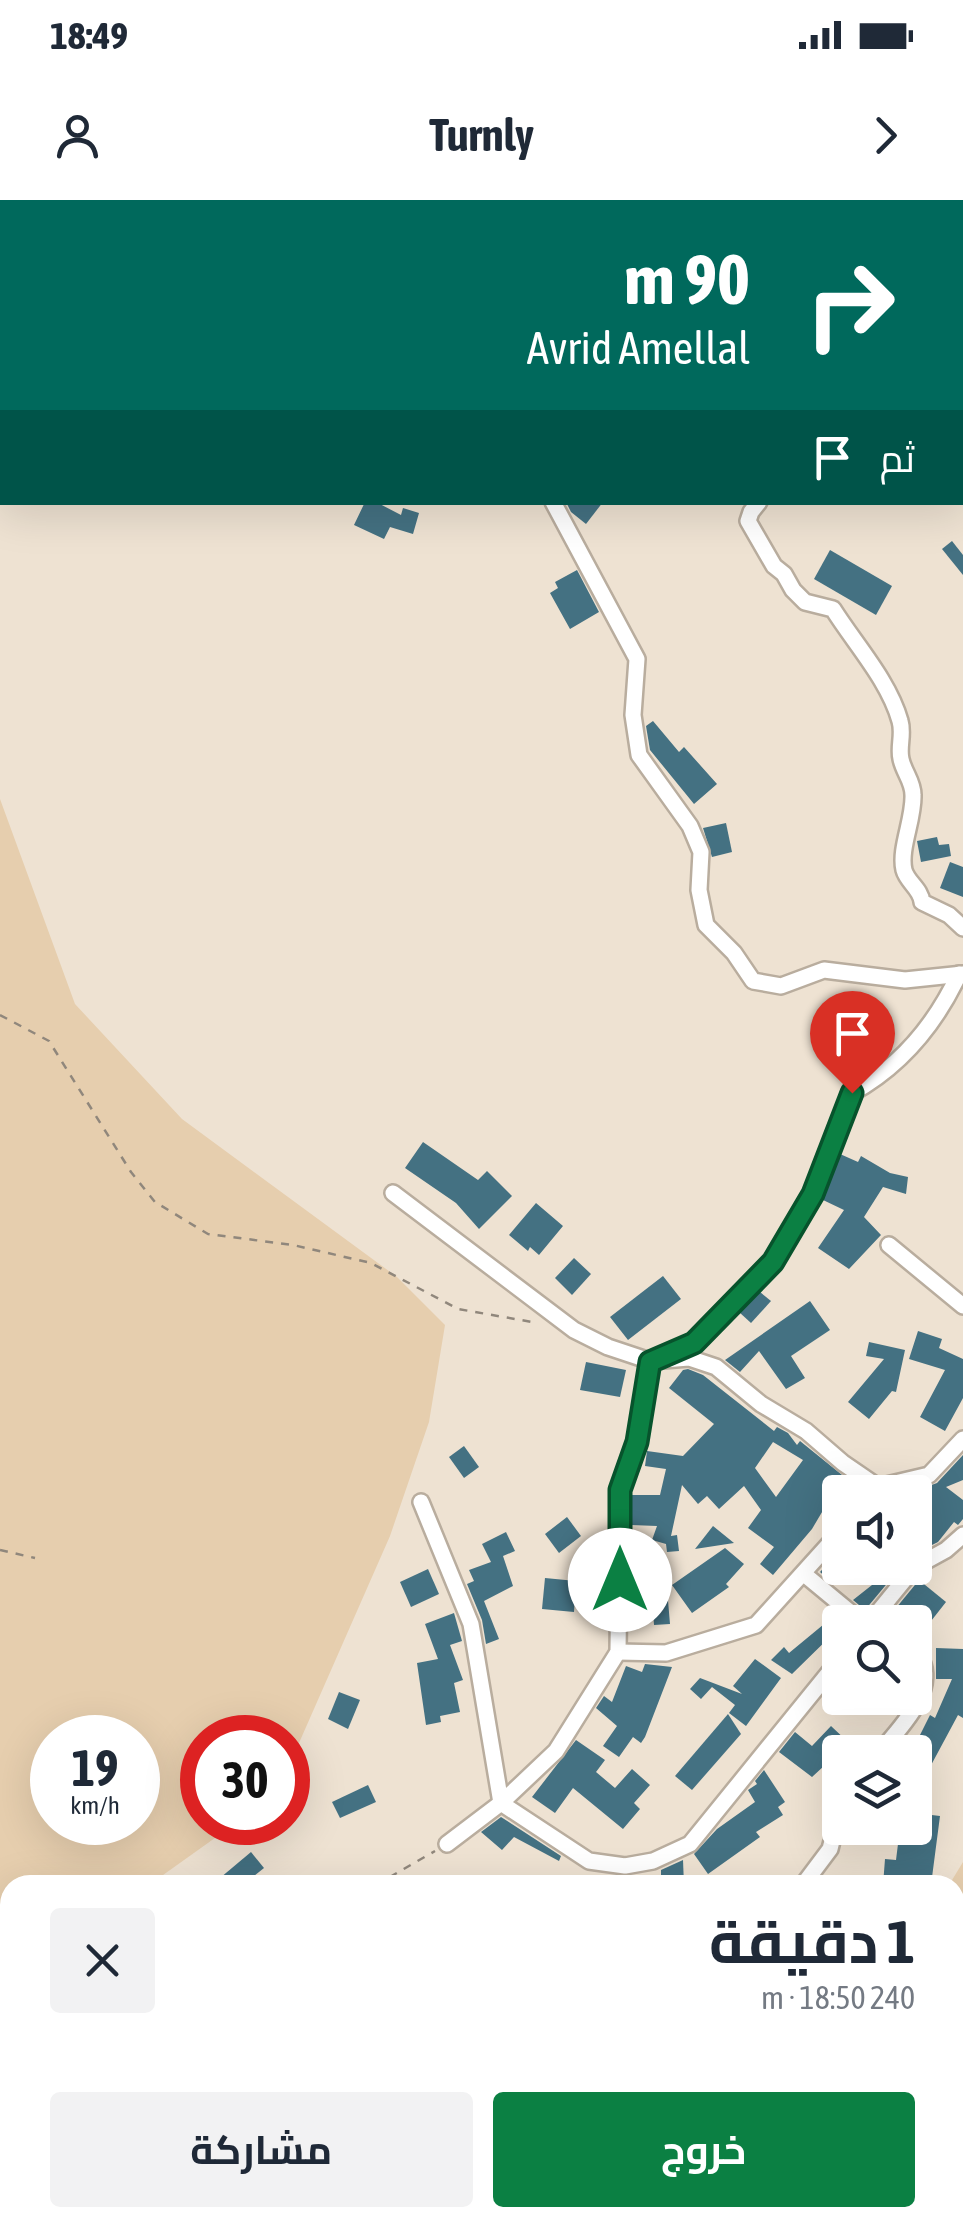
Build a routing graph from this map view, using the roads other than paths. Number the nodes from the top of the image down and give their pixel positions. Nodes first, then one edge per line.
1 (554, 505) edge
2 (757, 505) edge
3 (963, 928) edge
4 (961, 974) edge
5 (392, 1193) dead end
6 (889, 1246) dead end
7 (963, 1306) edge
8 (650, 1362) junction
9 (963, 1439) edge
10 (858, 1475) edge
11 (929, 1475) edge
12 (421, 1502) dead end
13 (963, 1535) edge
14 (822, 1553) edge
15 (932, 1558) edge
16 (804, 1574) junction
17 (899, 1585) edge
18 (844, 1605) edge
19 (881, 1605) edge
20 (618, 1652) junction
21 (822, 1681) edge
22 (501, 1803) junction
23 (447, 1844) road end
24 (831, 1845) edge
25 (810, 1875) edge

1 - 4 street
2 - 3 street
4 - 8 street
5 - 8 street
6 - 7 street
8 - 10 street
8 - 20 street
9 - 11 street
12 - 22 street
13 - 15 street
14 - 16 street
16 - 18 street
16 - 20 street
17 - 19 street
20 - 22 street
21 - 22 street
22 - 23 street
24 - 25 street

